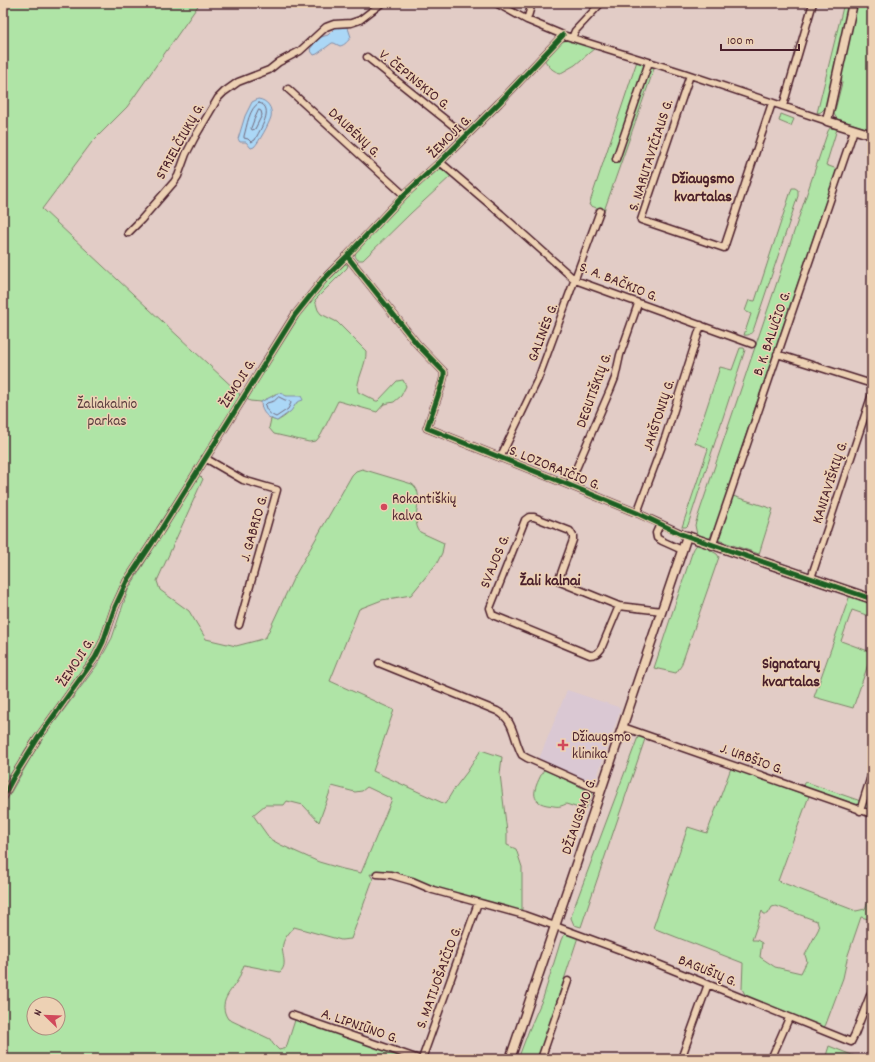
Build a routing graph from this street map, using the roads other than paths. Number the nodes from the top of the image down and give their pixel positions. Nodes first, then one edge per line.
1 (382, 3) edge
2 (496, 3) edge
3 (532, 3) edge
4 (601, 3) edge
5 (813, 3) edge
6 (853, 3) edge
7 (527, 20) junction
8 (563, 35) junction
9 (572, 38) junction
10 (367, 57) dead end
11 (650, 62) junction
12 (690, 75) junction
13 (288, 89) dead end
14 (772, 102) junction
15 (783, 106) junction
16 (827, 121) junction
17 (854, 130) junction
18 (872, 135) edge
19 (466, 136) junction
20 (616, 159) dead end
21 (440, 162) junction
22 (404, 195) junction
23 (600, 211) dead end
24 (128, 233) dead end
25 (347, 256) junction
26 (575, 280) junction
27 (638, 304) junction
28 (701, 325) junction
29 (752, 344) dead end
30 (777, 354) junction
31 (872, 384) edge
32 (872, 394) edge
33 (205, 458) junction
34 (500, 458) junction
35 (569, 485) junction
36 (637, 513) junction
37 (660, 524) junction
38 (687, 536) junction
39 (713, 544) junction
40 (682, 550) junction
41 (811, 578) junction
42 (872, 599) edge
43 (619, 606) junction
44 (662, 611) junction
45 (239, 626) dead end
46 (379, 663) dead end
47 (623, 727) junction
48 (872, 772) edge
49 (601, 791) junction
50 (3, 797) edge
51 (860, 811) junction
52 (872, 814) edge
53 (378, 874) dead end
54 (478, 903) junction
55 (555, 926) junction
56 (568, 980) dead end
57 (708, 984) junction
58 (872, 990) edge
59 (292, 1015) dead end
60 (789, 1018) junction
61 (421, 1059) edge
62 (510, 1059) edge
63 (541, 1059) edge
64 (681, 1059) edge
65 (771, 1059) edge

1 - 24 street, STRIELČIUKŲ G.
2 - 7 street
3 - 7 street
4 - 9 street
5 - 15 street
6 - 16 street
7 - 8 street
8 - 9 street
8 - 19 street, ŽEMOJI G.
9 - 11 street
10 - 19 street, V. ČEPINSKIO G.
11 - 12 street
11 - 20 street
12 - 14 street
12 - 14 street, S. NARUTAVIČIAUS G.
13 - 22 street, DAUBĖNŲ G.
14 - 15 street
15 - 16 street
16 - 17 street
17 - 18 street
17 - 30 street, B. K. BALUČIO G.
19 - 21 street, ŽEMOJI G.
21 - 22 street, ŽEMOJI G.
21 - 26 street, S. A. BAČKIO G.
22 - 25 street, ŽEMOJI G.
23 - 26 street, GALINĖS G.
25 - 33 street, ŽEMOJI G.
25 - 34 street, S. LOZORAIČIO G.
26 - 27 street, S. A. BAČKIO G.
26 - 34 street, GALINĖS G.
27 - 28 street, S. A. BAČKIO G.
27 - 35 street, DEGUTIŠKIŲ G.
28 - 29 street, S. A. BAČKIO G.
28 - 36 street, JAKŠTONIŲ G.
30 - 31 street
30 - 39 street, B. K. BALUČIO G.
32 - 41 street, KANIAVIŠKIŲ G.
33 - 45 street, J. GABRIO G.
33 - 50 street, ŽEMOJI G.
34 - 35 street, S. LOZORAIČIO G.
35 - 36 street, S. LOZORAIČIO G.
36 - 37 street, S. LOZORAIČIO G.
37 - 38 street, S. LOZORAIČIO G.
37 - 40 street
38 - 39 street, S. LOZORAIČIO G.
38 - 40 street, DŽIAUGSMO G.
39 - 41 street, S. LOZORAIČIO G.
40 - 44 street, DŽIAUGSMO G.
41 - 42 street, S. LOZORAIČIO G.
43 - 43 street, SVAJOS G.
43 - 44 street, SVAJOS G.
44 - 47 street, DŽIAUGSMO G.
46 - 49 street
47 - 49 street, DŽIAUGSMO G.
47 - 51 street, J. URBŠIO G.
48 - 51 street
49 - 55 street, DŽIAUGSMO G.
51 - 52 street, J. URBŠIO G.
53 - 54 street, BAGUŠIŲ G.
54 - 55 street, BAGUŠIŲ G.
54 - 61 street, S. MATIJOŠAIČIO G.
55 - 57 street, BAGUŠIŲ G.
55 - 62 street, DŽIAUGSMO G.
56 - 63 street
57 - 60 street, BAGUŠIŲ G.
57 - 64 street
58 - 60 street, BAGUŠIŲ G.
59 - 61 street, A. LIPNIŪNO G.
60 - 65 street

